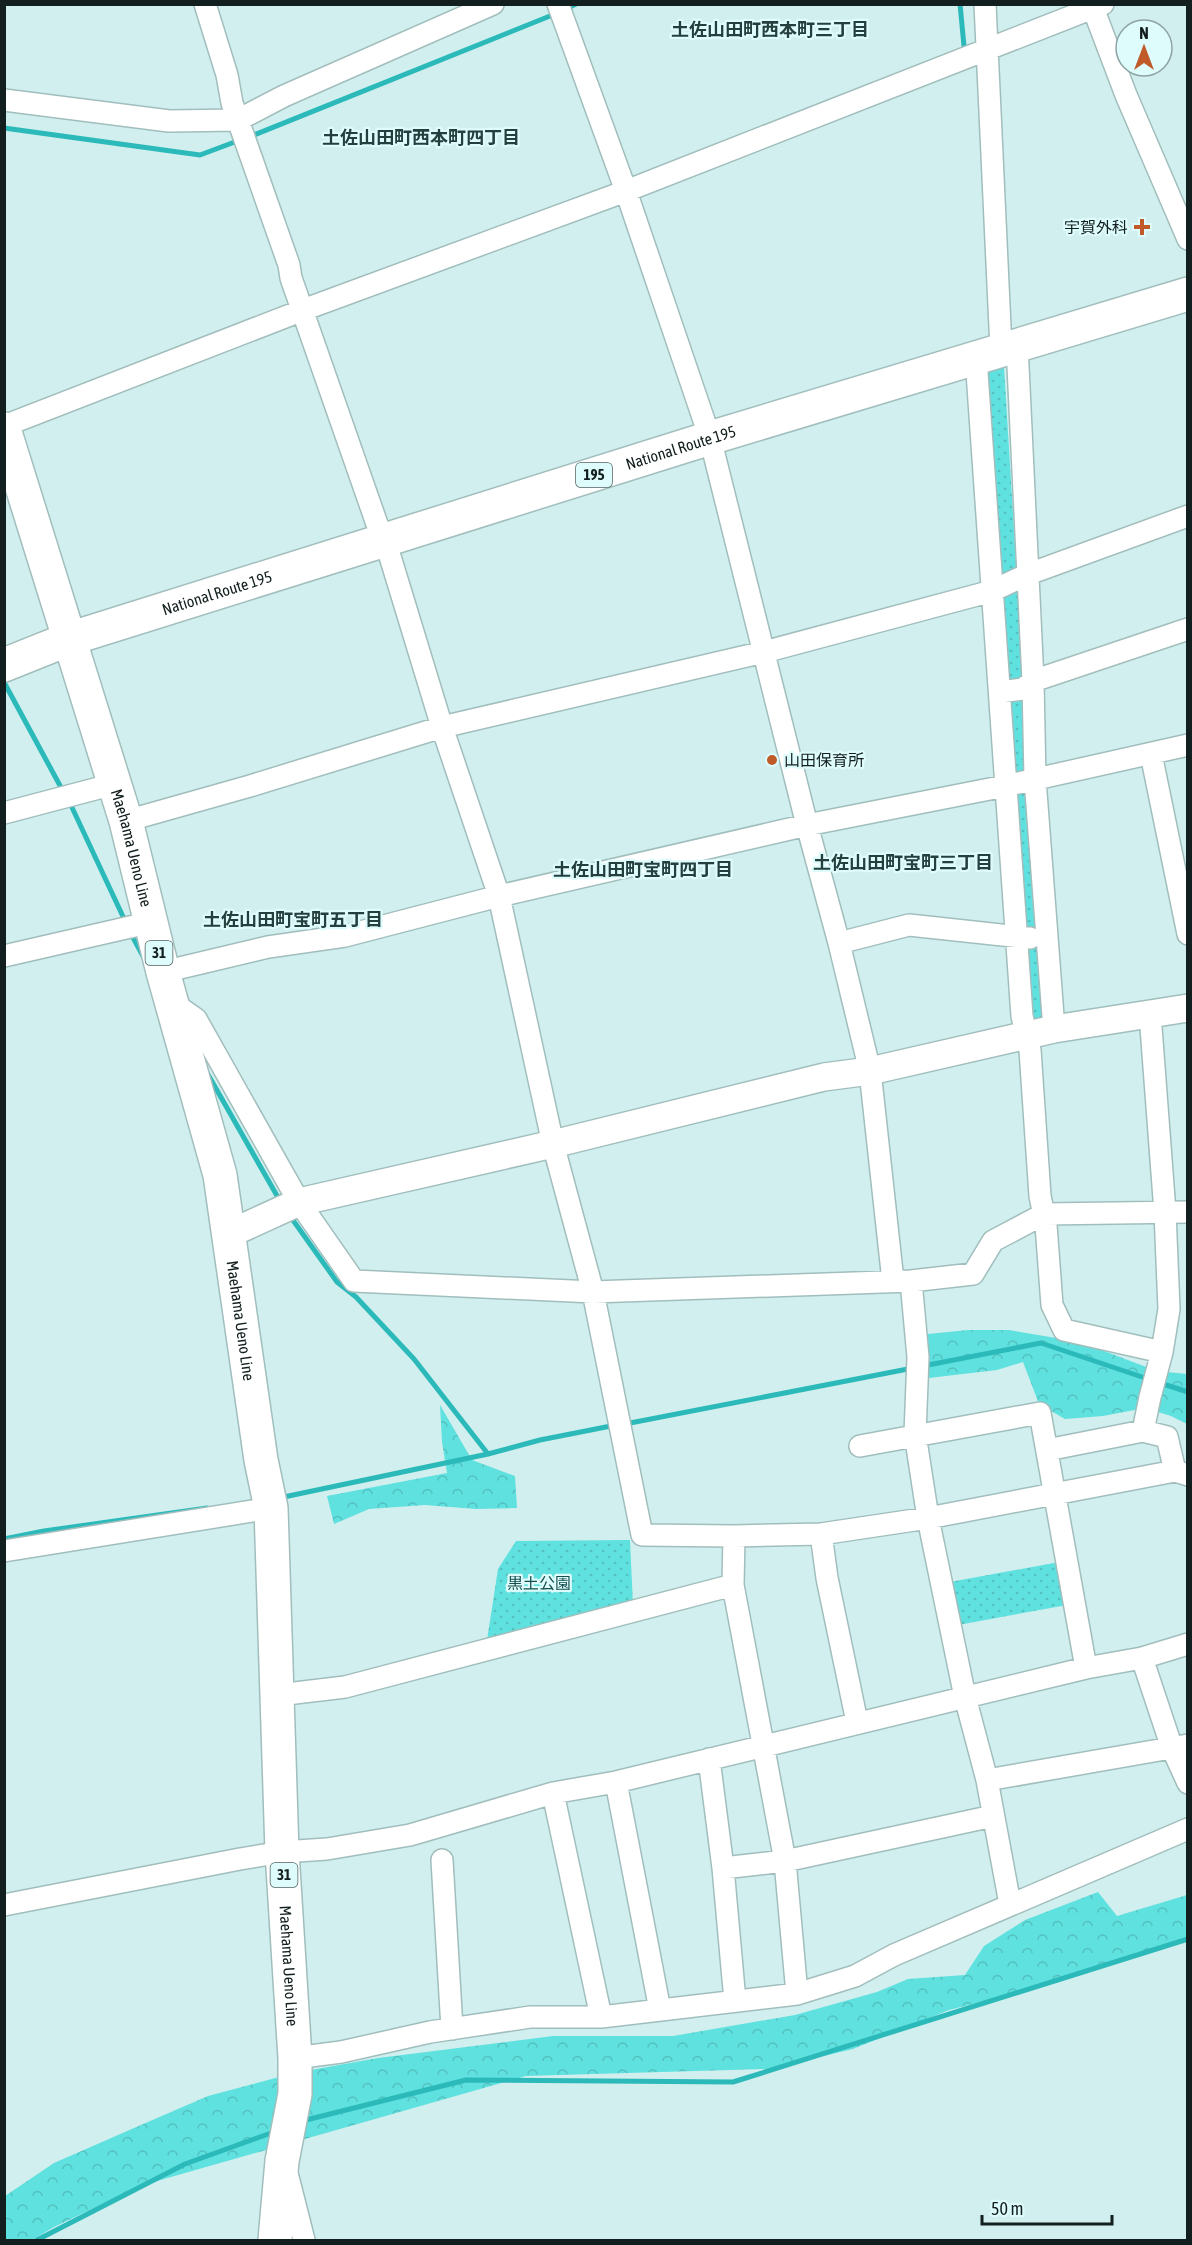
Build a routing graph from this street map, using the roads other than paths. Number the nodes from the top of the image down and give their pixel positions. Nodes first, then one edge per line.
1 (205, 4) edge
2 (493, 4) edge
3 (985, 4) edge
4 (1098, 6) edge
5 (561, 14) edge
6 (986, 50) junction
7 (4, 100) edge
8 (238, 120) junction
9 (626, 191) junction
10 (1188, 238) edge
11 (1188, 294) edge
12 (303, 310) junction
13 (998, 351) junction
14 (4, 427) edge
15 (710, 438) junction
16 (1188, 516) edge
17 (386, 540) junction
18 (1026, 575) junction
19 (992, 591) junction
20 (1188, 629) edge
21 (69, 639) junction
22 (764, 652) junction
23 (4, 666) edge
24 (1033, 681) junction
25 (1000, 692) junction
26 (442, 727) junction
27 (1188, 745) edge
28 (1151, 754) junction
29 (1035, 780) junction
30 (114, 784) junction
31 (1005, 786) junction
32 (4, 813) edge
33 (126, 821) junction
34 (807, 825) junction
35 (499, 896) junction
36 (137, 926) junction
37 (1188, 934) edge
38 (1017, 937) junction
39 (1045, 939) junction
40 (839, 943) junction
41 (4, 956) edge
42 (167, 987) junction
43 (1188, 1008) edge
44 (1150, 1014) junction
45 (1054, 1029) junction
46 (1026, 1034) junction
47 (870, 1071) junction
48 (552, 1144) junction
49 (289, 1207) junction
50 (1165, 1212) junction
51 (1188, 1212) edge
52 (1044, 1214) junction
53 (229, 1234) junction
54 (902, 1281) junction
55 (593, 1292) junction
56 (1162, 1352) junction
57 (1143, 1431) junction
58 (915, 1434) junction
59 (860, 1446) dead end
60 (1047, 1450) junction
61 (1181, 1473) edge
62 (1055, 1494) junction
63 (269, 1498) junction
64 (928, 1518) junction
65 (822, 1534) junction
66 (734, 1536) junction
67 (4, 1551) edge
68 (733, 1585) junction
69 (1188, 1644) edge
70 (1142, 1658) junction
71 (1086, 1668) junction
72 (278, 1695) junction
73 (964, 1697) junction
74 (857, 1722) junction
75 (762, 1747) junction
76 (1180, 1747) edge
77 (709, 1759) junction
78 (987, 1780) junction
79 (616, 1782) junction
80 (1188, 1783) edge
81 (553, 1793) junction
82 (993, 1816) junction
83 (1188, 1829) edge
84 (282, 1852) junction
85 (442, 1860) dead end
86 (785, 1861) junction
87 (723, 1868) junction
88 (1010, 1904) junction
89 (4, 1905) edge
90 (797, 1994) junction
91 (735, 2001) junction
92 (660, 2010) junction
93 (601, 2018) junction
94 (452, 2029) junction
95 (295, 2058) junction
96 (282, 2161) junction
97 (275, 2241) edge
98 (304, 2241) edge

1 - 8 street
2 - 8 street
3 - 6 street
4 - 6 street
4 - 10 street
5 - 9 street
6 - 9 street
6 - 13 street
7 - 8 street
8 - 12 street
9 - 12 street
9 - 15 street
11 - 13 main road, National Route 195 / 195
12 - 14 street
12 - 17 street
13 - 15 main road, National Route 195 / 195
13 - 18 street
13 - 19 street
14 - 21 main road, Maehama Ueno Line / 31
15 - 17 main road, National Route 195 / 195
15 - 22 street
16 - 18 street
17 - 21 main road, National Route 195 / 195
17 - 26 street
18 - 19 street
18 - 24 street
19 - 22 street
19 - 25 street
20 - 24 street
21 - 23 main road, National Route 195 / 195
21 - 30 main road, Maehama Ueno Line / 31
22 - 26 street
22 - 34 street
24 - 25 street
24 - 29 street
25 - 31 street
26 - 33 street
26 - 35 street
27 - 28 street
28 - 29 street
28 - 37 street
29 - 31 street
29 - 39 street
30 - 32 street
30 - 33 main road, Maehama Ueno Line / 31
31 - 34 street
31 - 38 street
33 - 36 main road, Maehama Ueno Line / 31
34 - 35 street
34 - 40 street
35 - 42 street
35 - 48 street
36 - 41 street
36 - 42 main road, Maehama Ueno Line / 31
38 - 39 street
38 - 40 street
38 - 46 street
39 - 45 street
40 - 47 street
42 - 49 street
42 - 53 main road, Maehama Ueno Line / 31
43 - 44 street
44 - 45 street
44 - 50 street
45 - 46 street
46 - 47 street
46 - 52 street
47 - 48 street
47 - 54 street
48 - 49 street
48 - 55 street
49 - 53 street
49 - 55 street
50 - 51 street
50 - 52 street
50 - 56 street
52 - 54 street
52 - 56 street
53 - 63 main road, Maehama Ueno Line / 31
54 - 55 street
54 - 58 street
55 - 66 street
56 - 57 street
57 - 60 street
57 - 61 street
58 - 59 street
58 - 60 street
58 - 64 street
60 - 62 street
61 - 62 street
62 - 64 street
62 - 71 street
63 - 67 street
63 - 72 main road, Maehama Ueno Line / 31
64 - 65 street
64 - 73 street
65 - 66 street
65 - 74 street
66 - 68 street
68 - 72 street
68 - 75 street
69 - 70 street
70 - 71 street
70 - 76 street
71 - 73 street
72 - 84 main road, Maehama Ueno Line / 31
73 - 74 street
73 - 78 street
74 - 75 street
75 - 77 street
75 - 86 street
76 - 78 street
76 - 80 street
77 - 79 street
77 - 87 street
78 - 82 street
79 - 81 street
79 - 92 street
81 - 84 street
81 - 93 street
82 - 86 street
82 - 88 street
83 - 88 street
84 - 89 street
84 - 95 main road, Maehama Ueno Line / 31
85 - 94 street
86 - 87 street
86 - 90 street
87 - 91 street
88 - 90 street
90 - 91 street
91 - 92 street
92 - 93 street
93 - 94 street
94 - 95 street
95 - 96 main road, Maehama Ueno Line / 31
96 - 97 main road, Maehama Ueno Line / 31
96 - 98 street

